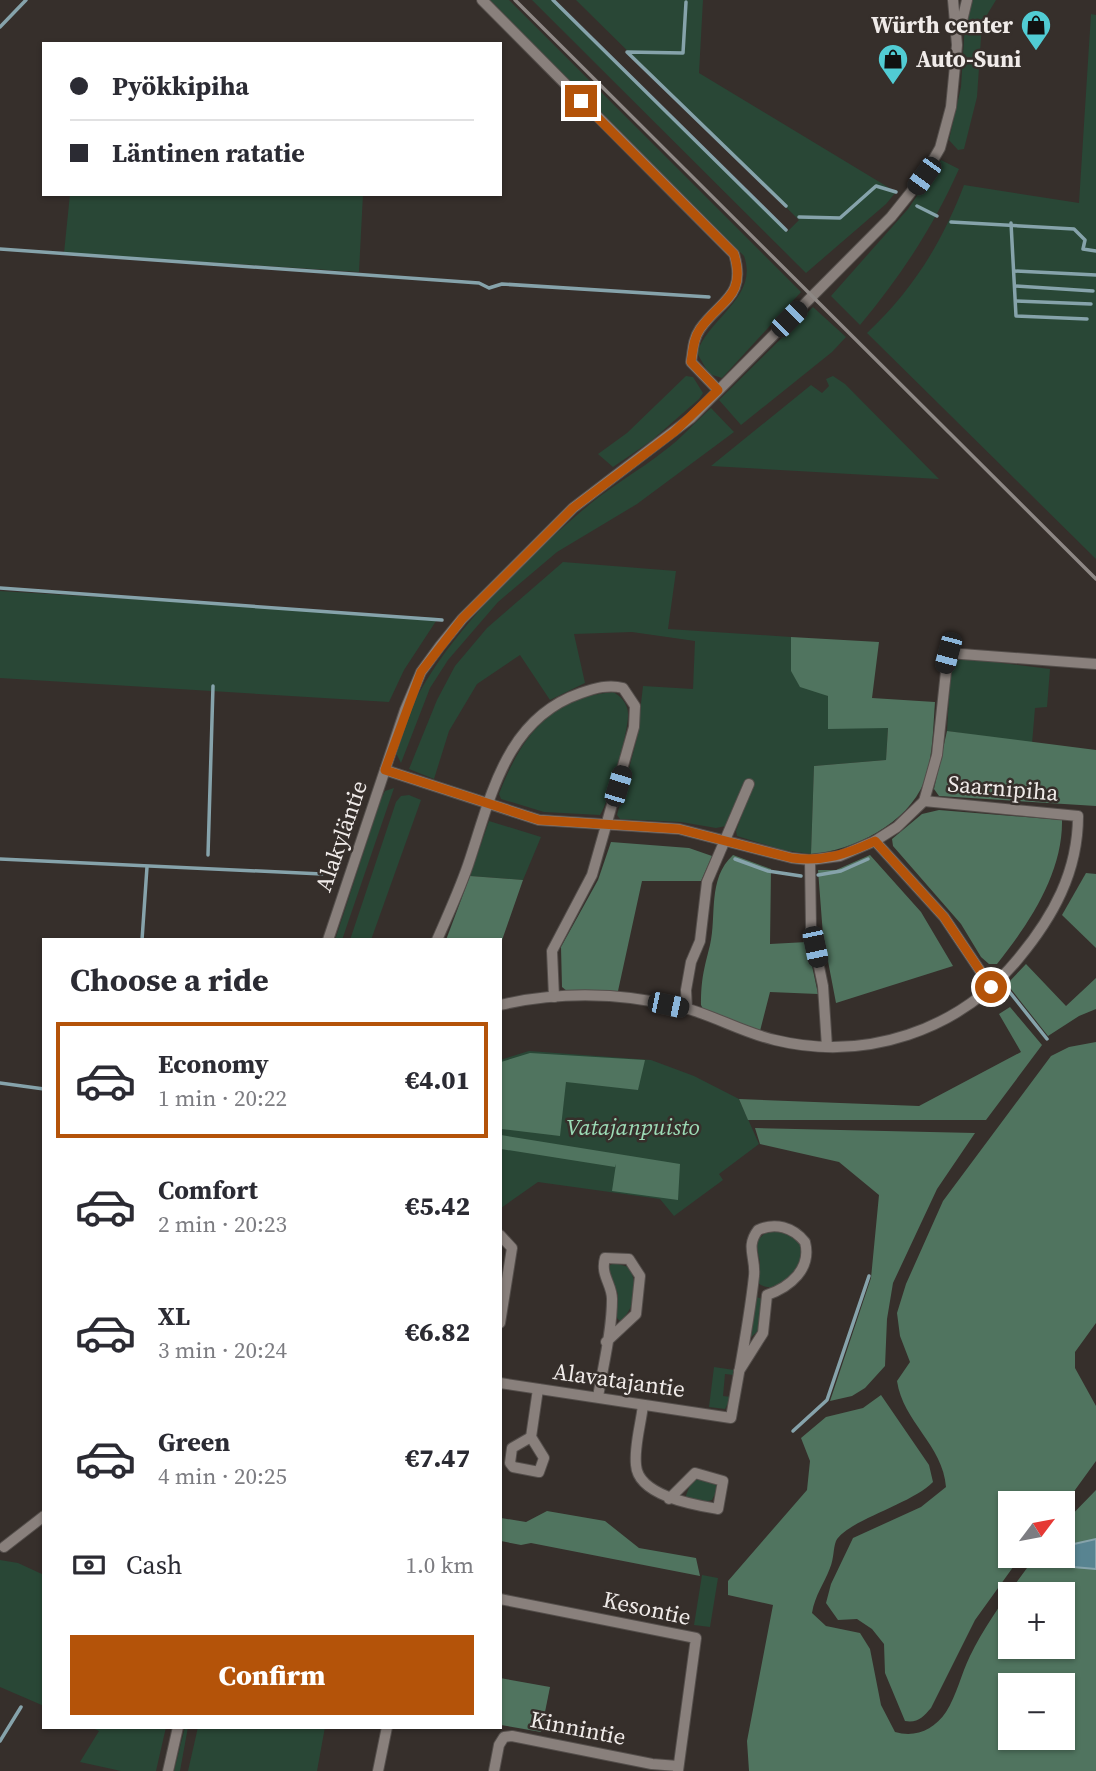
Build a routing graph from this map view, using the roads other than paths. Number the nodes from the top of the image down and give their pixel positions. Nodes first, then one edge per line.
1 (482, 0) edge
2 (953, 0) edge
3 (967, 0) edge
4 (957, 45) junction
5 (718, 390) junction
6 (1096, 664) edge
7 (385, 770) junction
8 (749, 783) dead end
9 (924, 801) junction
10 (488, 805) junction
11 (606, 825) junction
12 (726, 840) junction
13 (875, 841) junction
14 (810, 860) junction
15 (329, 938) edge
16 (438, 938) edge
17 (991, 987) junction
18 (554, 997) junction
19 (502, 1005) edge
20 (687, 1009) junction
21 (827, 1047) junction
22 (502, 1236) edge
23 (752, 1291) junction
24 (767, 1295) junction
25 (502, 1310) edge
26 (606, 1342) junction
27 (739, 1370) junction
28 (502, 1383) edge
29 (538, 1389) junction
30 (598, 1397) junction
31 (643, 1405) junction
32 (531, 1437) dead end
33 (669, 1499) junction
34 (42, 1518) edge
35 (4, 1547) dead end
36 (502, 1599) edge
37 (178, 1729) edge
38 (387, 1729) edge
39 (678, 1768) edge
40 (168, 1771) edge
41 (378, 1771) edge
42 (494, 1771) edge

1 - 5 street
2 - 4 street, Alakyläntie
3 - 4 street, Alakyläntie
4 - 5 street, Alakyläntie
5 - 7 street, Alakyläntie
6 - 9 street
7 - 10 street
7 - 15 street, Alakyläntie
8 - 12 street
9 - 13 street
9 - 17 street, Saarnipiha
10 - 11 street
10 - 11 street
10 - 16 street
11 - 12 street
11 - 18 street
12 - 14 street
12 - 20 street
13 - 14 street
13 - 17 street
14 - 21 street
17 - 21 street
18 - 19 street
18 - 20 street
20 - 21 street
22 - 25 street
23 - 24 street
23 - 24 street
23 - 27 street
24 - 27 street
26 - 26 street
26 - 30 street
27 - 31 street, Alavatajantie
28 - 29 street, Alavatajantie
29 - 30 street, Alavatajantie
29 - 32 street
30 - 31 street, Alavatajantie
31 - 33 street
33 - 33 street
34 - 35 street
36 - 39 street, Kesontie
37 - 40 street
38 - 41 street
39 - 42 street, Kinnintie

